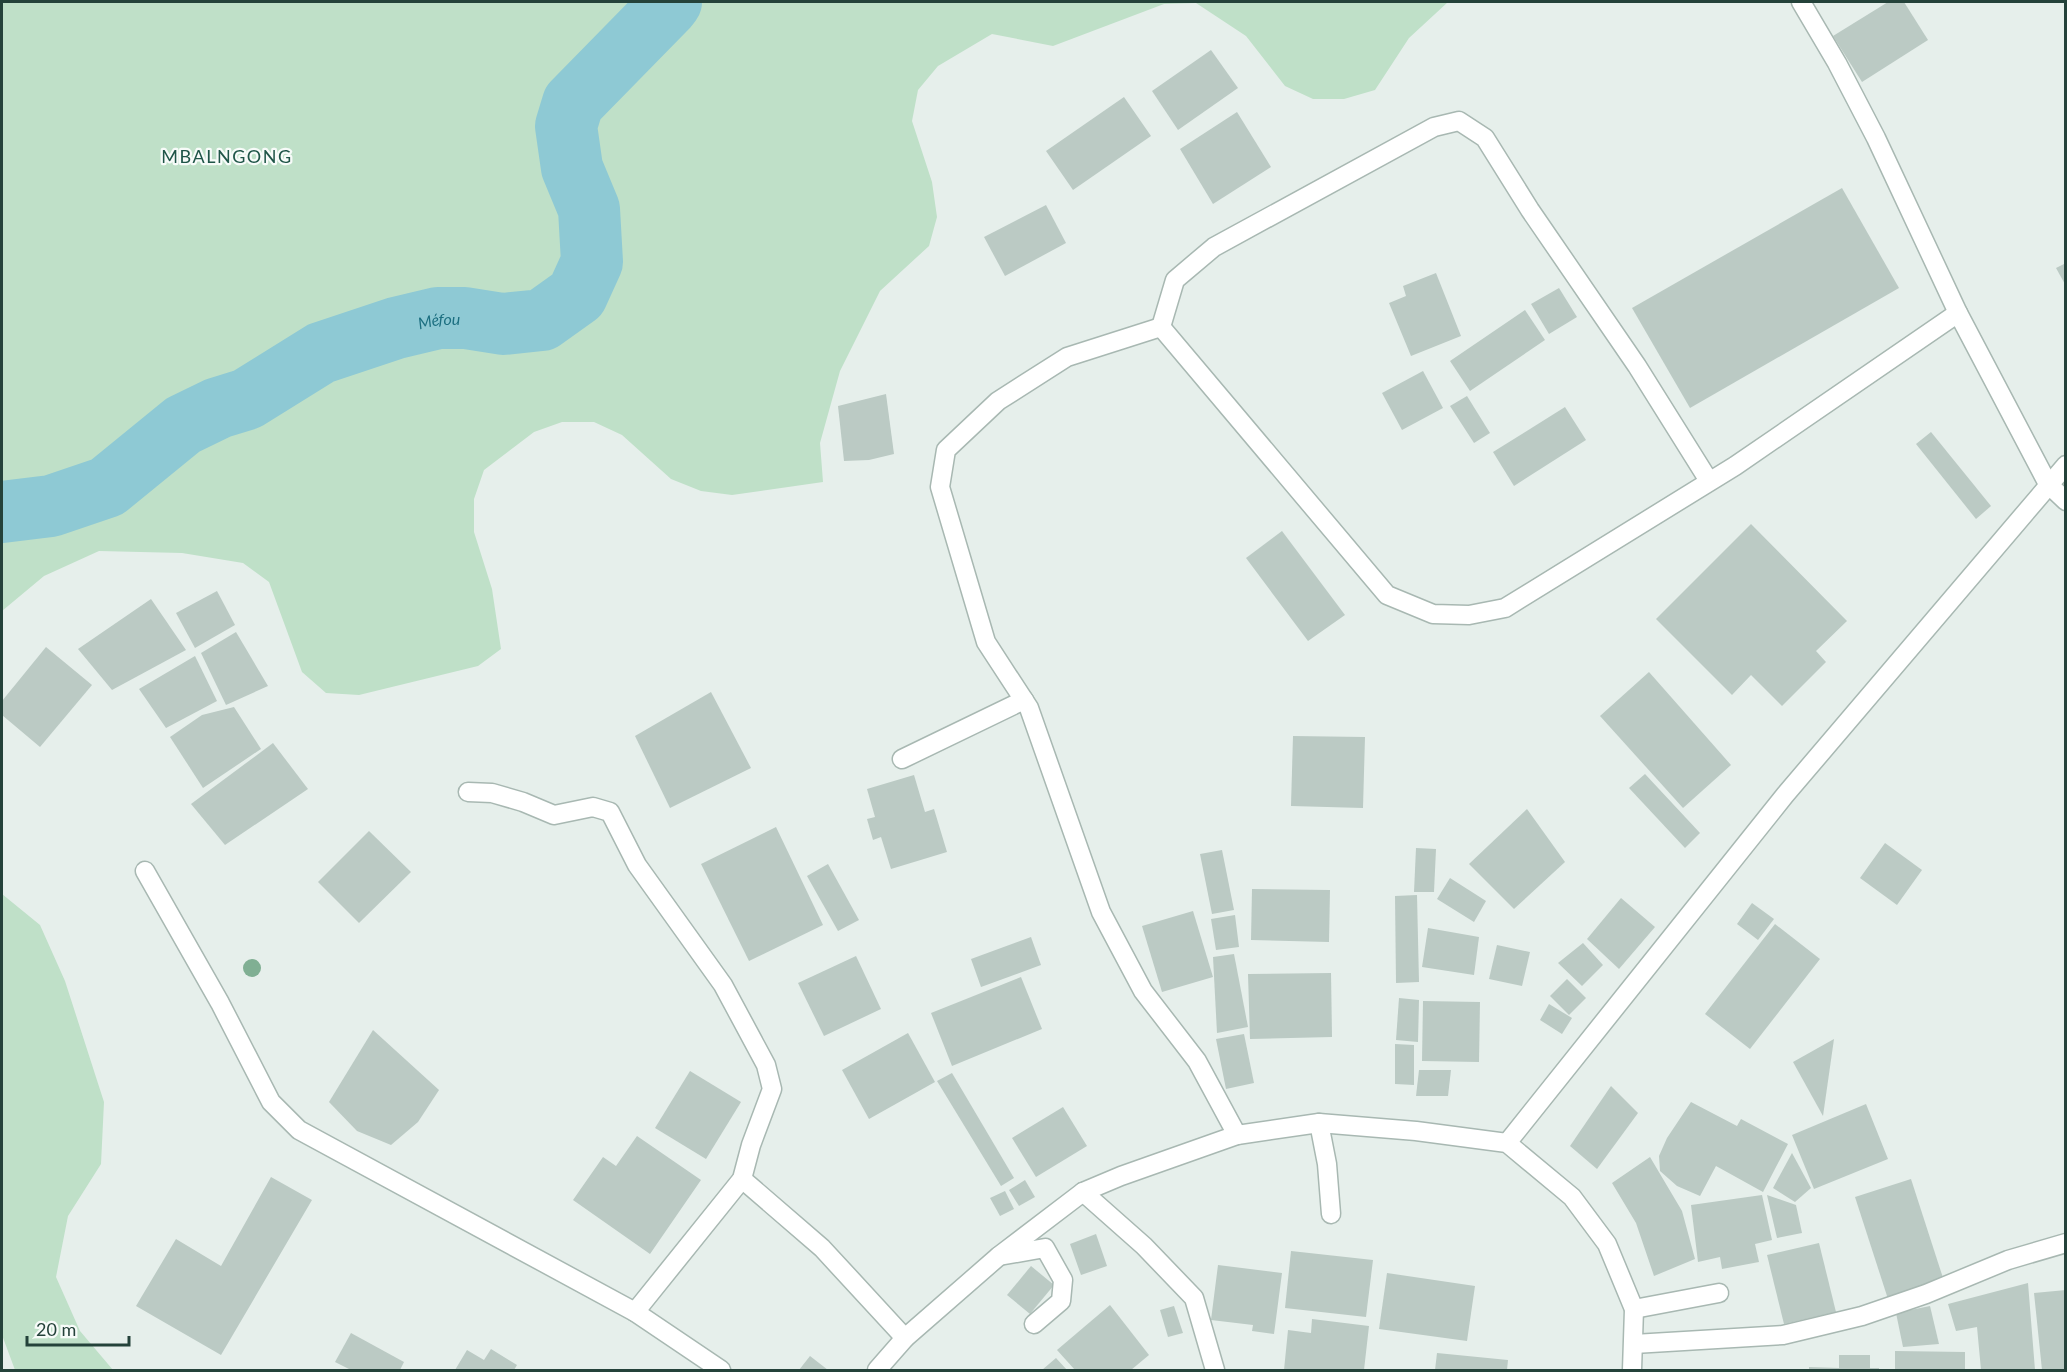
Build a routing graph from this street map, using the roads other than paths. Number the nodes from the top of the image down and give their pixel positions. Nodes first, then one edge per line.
1 (1801, 2) edge
2 (1958, 313) junction
3 (1161, 327) junction
4 (2066, 465) edge
5 (1709, 481) junction
6 (2048, 484) junction
7 (2066, 501) edge
8 (1023, 700) junction
9 (902, 759) dead end
10 (468, 792) dead end
11 (145, 871) dead end
12 (1319, 1123) junction
13 (1237, 1135) junction
14 (1507, 1143) junction
15 (742, 1179) junction
16 (1083, 1192) junction
17 (1331, 1214) dead end
18 (2066, 1242) edge
19 (999, 1256) junction
20 (1719, 1293) dead end
21 (1634, 1309) junction
22 (635, 1311) junction
23 (1034, 1324) dead end
24 (905, 1338) junction
25 (1634, 1344) junction
26 (886, 1367) edge
27 (721, 1371) edge
28 (1215, 1371) edge
29 (1632, 1371) edge

1 - 2 street
2 - 5 street
2 - 6 street
3 - 5 street
3 - 5 street
3 - 8 street
4 - 6 street
6 - 7 street
6 - 14 street
8 - 9 street
8 - 13 street
10 - 15 street
11 - 22 street
12 - 13 street
12 - 14 street
12 - 17 street
13 - 16 street
14 - 21 street
15 - 22 street
15 - 24 street
16 - 19 street
16 - 28 street
18 - 25 street
19 - 23 street
19 - 24 street
20 - 21 street
21 - 25 street
22 - 27 street
24 - 26 street
25 - 29 street

